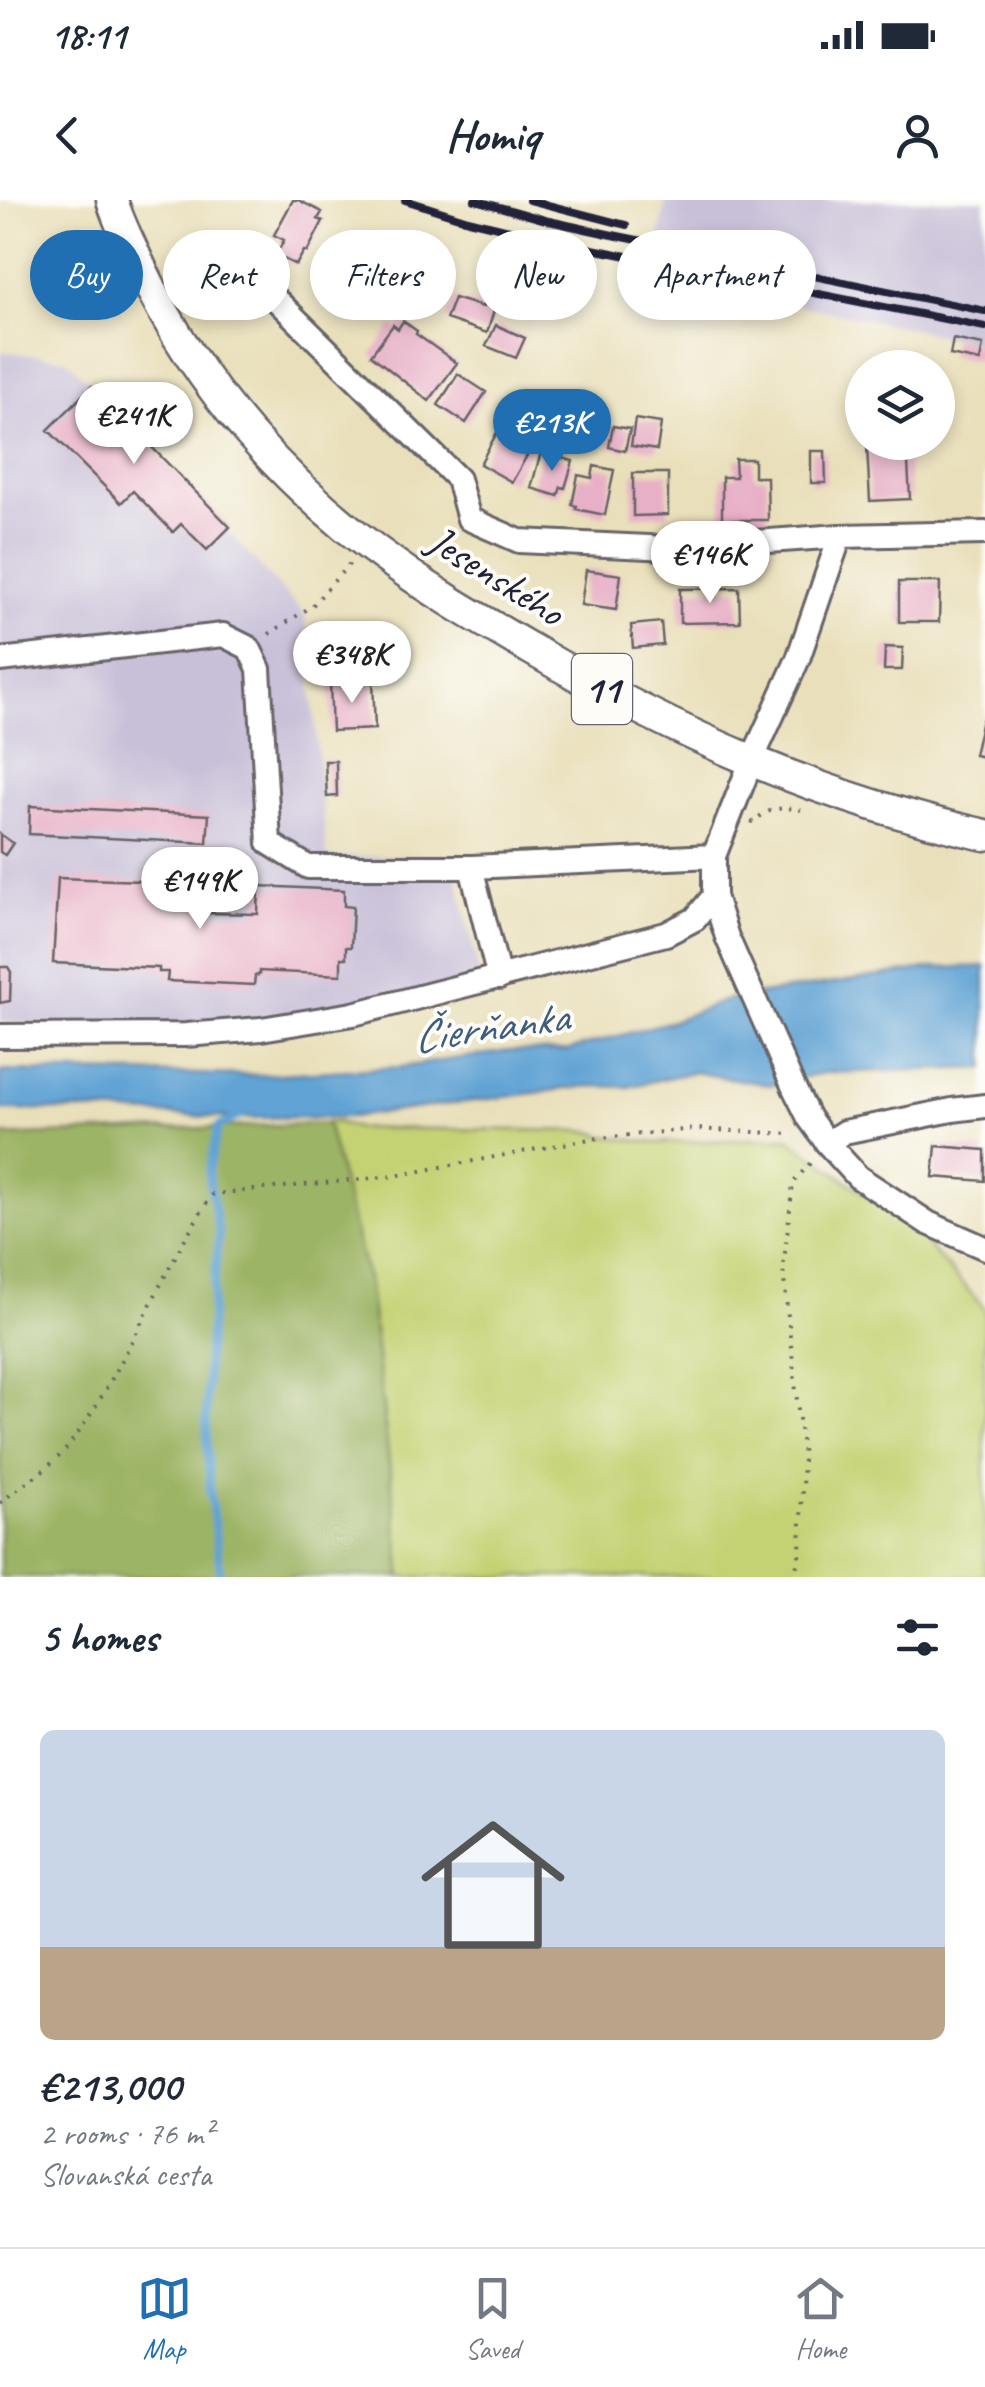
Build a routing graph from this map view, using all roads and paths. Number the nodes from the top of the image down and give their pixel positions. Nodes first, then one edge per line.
1 (112, 200) edge
2 (290, 313) edge
3 (985, 533) edge
4 (840, 536) junction
5 (352, 561) dead end
6 (249, 648) junction
7 (0, 660) edge
8 (752, 762) junction
9 (803, 811) dead end
10 (751, 821) dead end
11 (985, 835) edge
12 (714, 856) junction
13 (470, 866) junction
14 (714, 896) junction
15 (499, 978) junction
16 (0, 1036) edge
17 (985, 1106) edge
18 (824, 1139) junction
19 (985, 1248) edge
20 (0, 1502) edge
21 (794, 1577) edge

1 - 8 main road, Jesenského / 11
2 - 4 street
3 - 4 street
4 - 8 street
5 - 6 path
6 - 7 street
6 - 13 street
8 - 11 main road, Jesenského / 11
8 - 12 street
9 - 10 path
12 - 13 street
12 - 14 street
13 - 15 street
14 - 15 street
14 - 18 street
15 - 16 street
17 - 18 street
18 - 19 street
18 - 20 path
18 - 21 path

